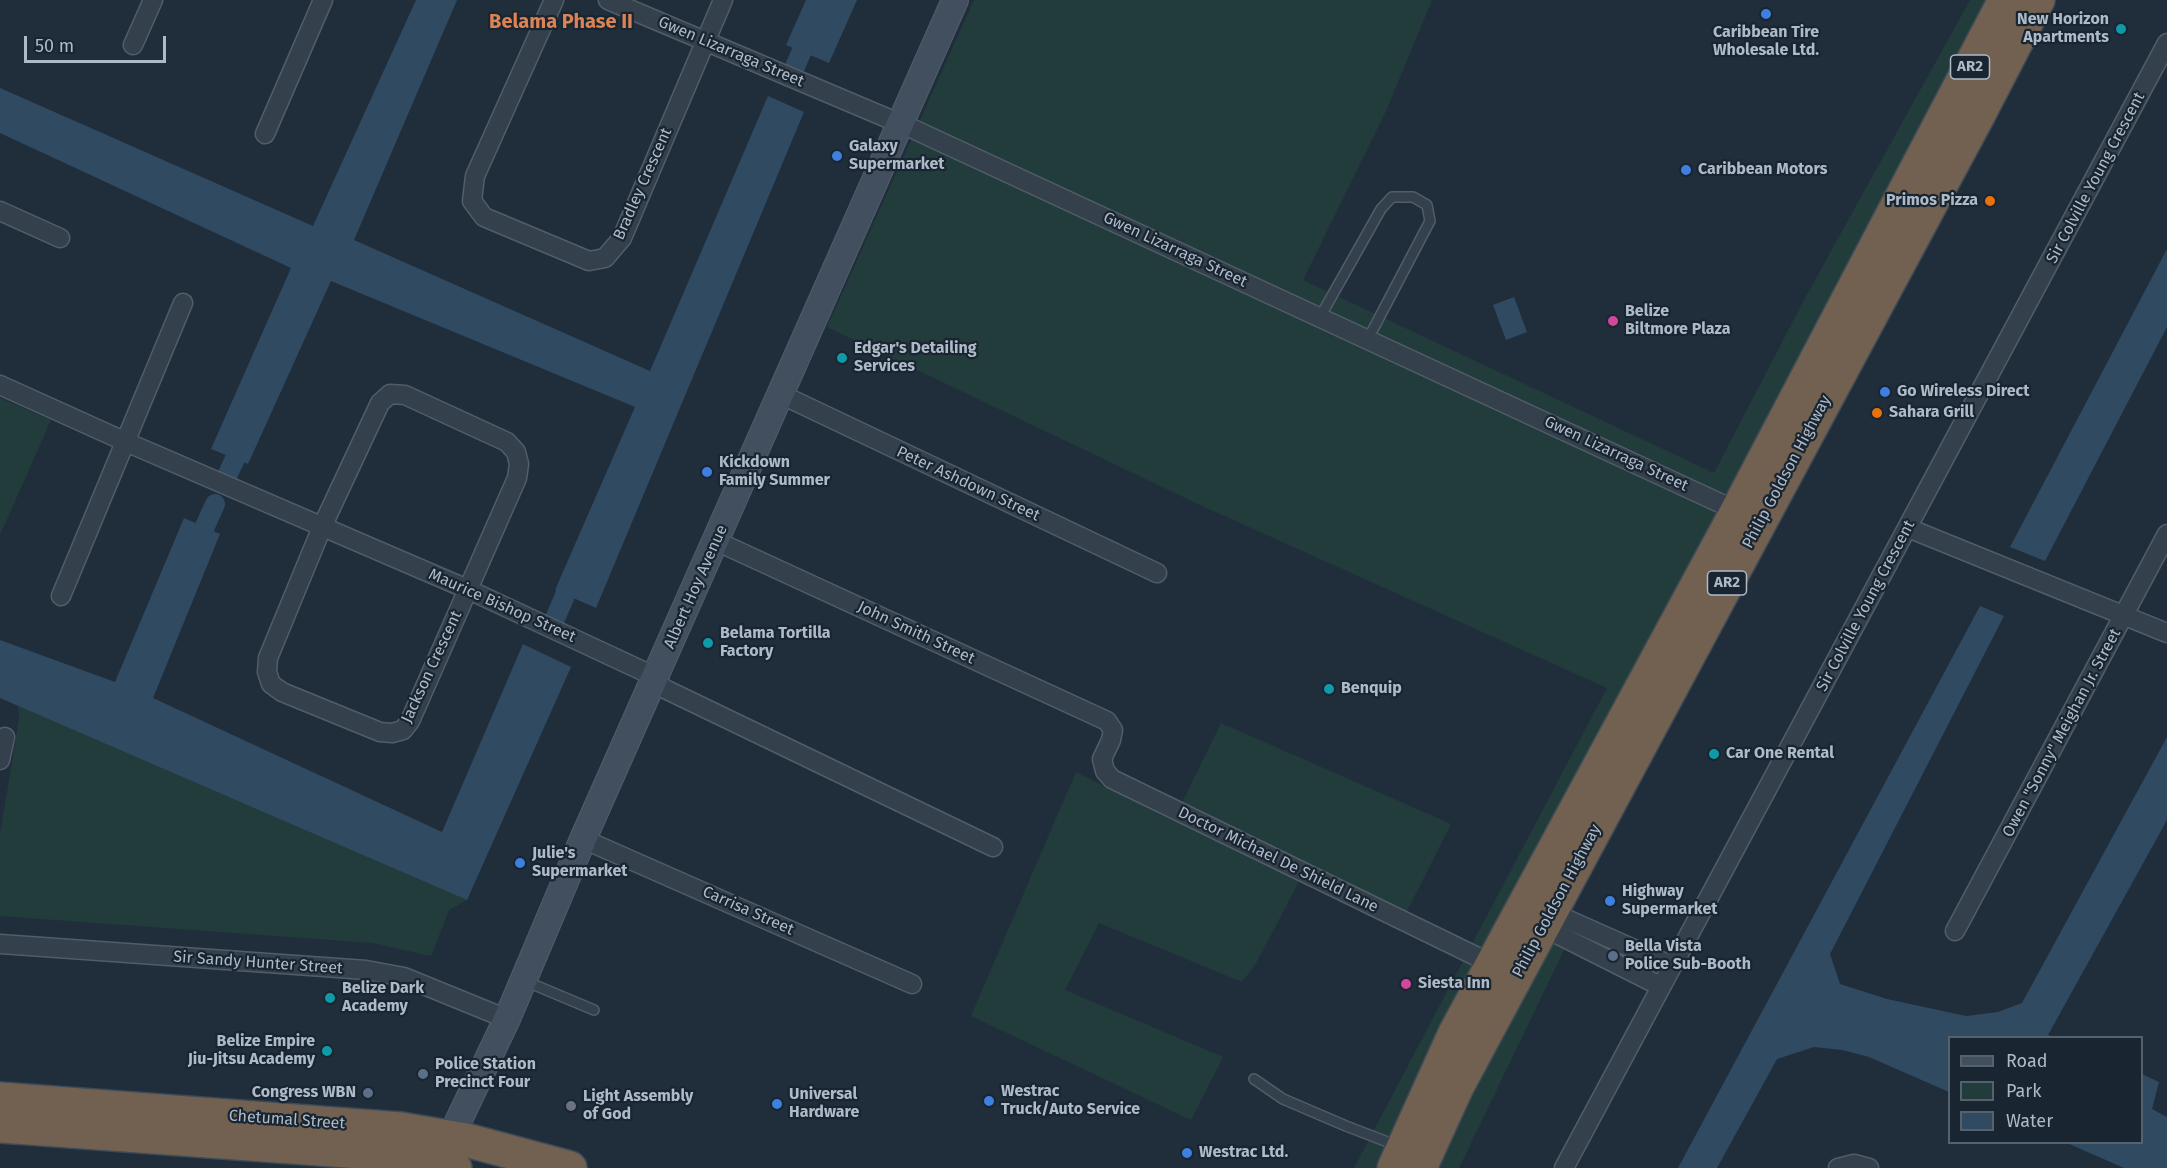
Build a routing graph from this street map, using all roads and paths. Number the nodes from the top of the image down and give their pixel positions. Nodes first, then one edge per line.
1 (153, 0) edge
2 (323, 0) edge
3 (554, 0) edge
4 (608, 0) edge
5 (723, 0) edge
6 (955, 0) edge
7 (2005, 0) edge
8 (2038, 0) edge
9 (705, 41) junction
10 (2167, 43) edge
11 (133, 45) dead end
12 (900, 125) junction
13 (265, 134) dead end
14 (0, 212) edge
15 (60, 238) dead end
16 (183, 303) dead end
17 (1320, 317) junction
18 (1368, 339) junction
19 (0, 385) edge
20 (780, 394) junction
21 (126, 442) junction
22 (1737, 511) junction
23 (322, 527) junction
24 (1908, 528) junction
25 (2167, 534) edge
26 (716, 541) junction
27 (1157, 573) dead end
28 (467, 589) junction
29 (61, 596) dead end
30 (2125, 615) junction
31 (2167, 633) edge
32 (655, 681) junction
33 (1113, 730) joint
34 (5, 737) dead end
35 (0, 760) edge
36 (583, 839) junction
37 (993, 847) dead end
38 (1547, 919) junction
39 (1955, 931) dead end
40 (0, 944) edge
41 (1492, 964) junction
42 (1672, 966) junction
43 (523, 980) junction
44 (912, 984) dead end
45 (1660, 986) junction
46 (594, 1010) dead end
47 (507, 1019) junction
48 (1254, 1080) dead end
49 (0, 1100) edge
50 (52, 1117) junction
51 (0, 1126) edge
52 (441, 1159) edge
53 (1406, 1161) edge
54 (570, 1168) edge
55 (1564, 1168) edge
56 (1838, 1168) edge
57 (1869, 1168) edge

1 - 11 street
2 - 13 street
3 - 9 street, Bradley Crescent
4 - 9 street, Gwen Lizarraga Street
5 - 9 street, Bradley Crescent
6 - 12 street, Albert Hoy Avenue
7 - 22 highway, Philip Goldson Highway / AR2
8 - 38 highway, Philip Goldson Highway / AR2
9 - 12 street, Gwen Lizarraga Street
10 - 24 street, Sir Colville Young Crescent
12 - 17 street, Gwen Lizarraga Street
12 - 20 street, Albert Hoy Avenue
14 - 15 street
16 - 21 street
17 - 18 street, Gwen Lizarraga Street
17 - 18 lane
18 - 22 street, Gwen Lizarraga Street
19 - 21 street, Maurice Bishop Street
20 - 26 street, Albert Hoy Avenue
20 - 27 street, Peter Ashdown Street
21 - 23 street, Maurice Bishop Street
21 - 29 street
22 - 41 highway, Philip Goldson Highway / AR2
23 - 28 street, Maurice Bishop Street
23 - 28 street, Jackson Crescent
23 - 28 street, Jackson Crescent
24 - 30 street
24 - 42 street, Sir Colville Young Crescent
25 - 30 street, Owen "Sonny" Meighan Jr. Street
26 - 32 street, Albert Hoy Avenue
26 - 33 street, John Smith Street
28 - 32 street, Maurice Bishop Street
30 - 31 street
30 - 39 street, Owen "Sonny" Meighan Jr. Street
32 - 36 street, Albert Hoy Avenue
32 - 37 street, Maurice Bishop Street
33 - 41 street, Doctor Michael De Shield Lane
34 - 35 street
36 - 43 street, Albert Hoy Avenue
36 - 44 street, Carrisa Street
38 - 42 street
38 - 45 street
38 - 53 highway, Philip Goldson Highway / AR2
40 - 47 street, Sir Sandy Hunter Street
41 - 53 highway, Philip Goldson Highway / AR2
42 - 45 street, Sir Colville Young Crescent
43 - 46 lane
43 - 47 street, Albert Hoy Avenue
45 - 55 street, Sir Colville Young Crescent
47 - 52 street, Albert Hoy Avenue
48 - 53 lane
49 - 50 highway, Chetumal Street
50 - 51 highway, Chetumal Street
50 - 52 highway, Chetumal Street
52 - 54 highway, Chetumal Street
56 - 57 street

